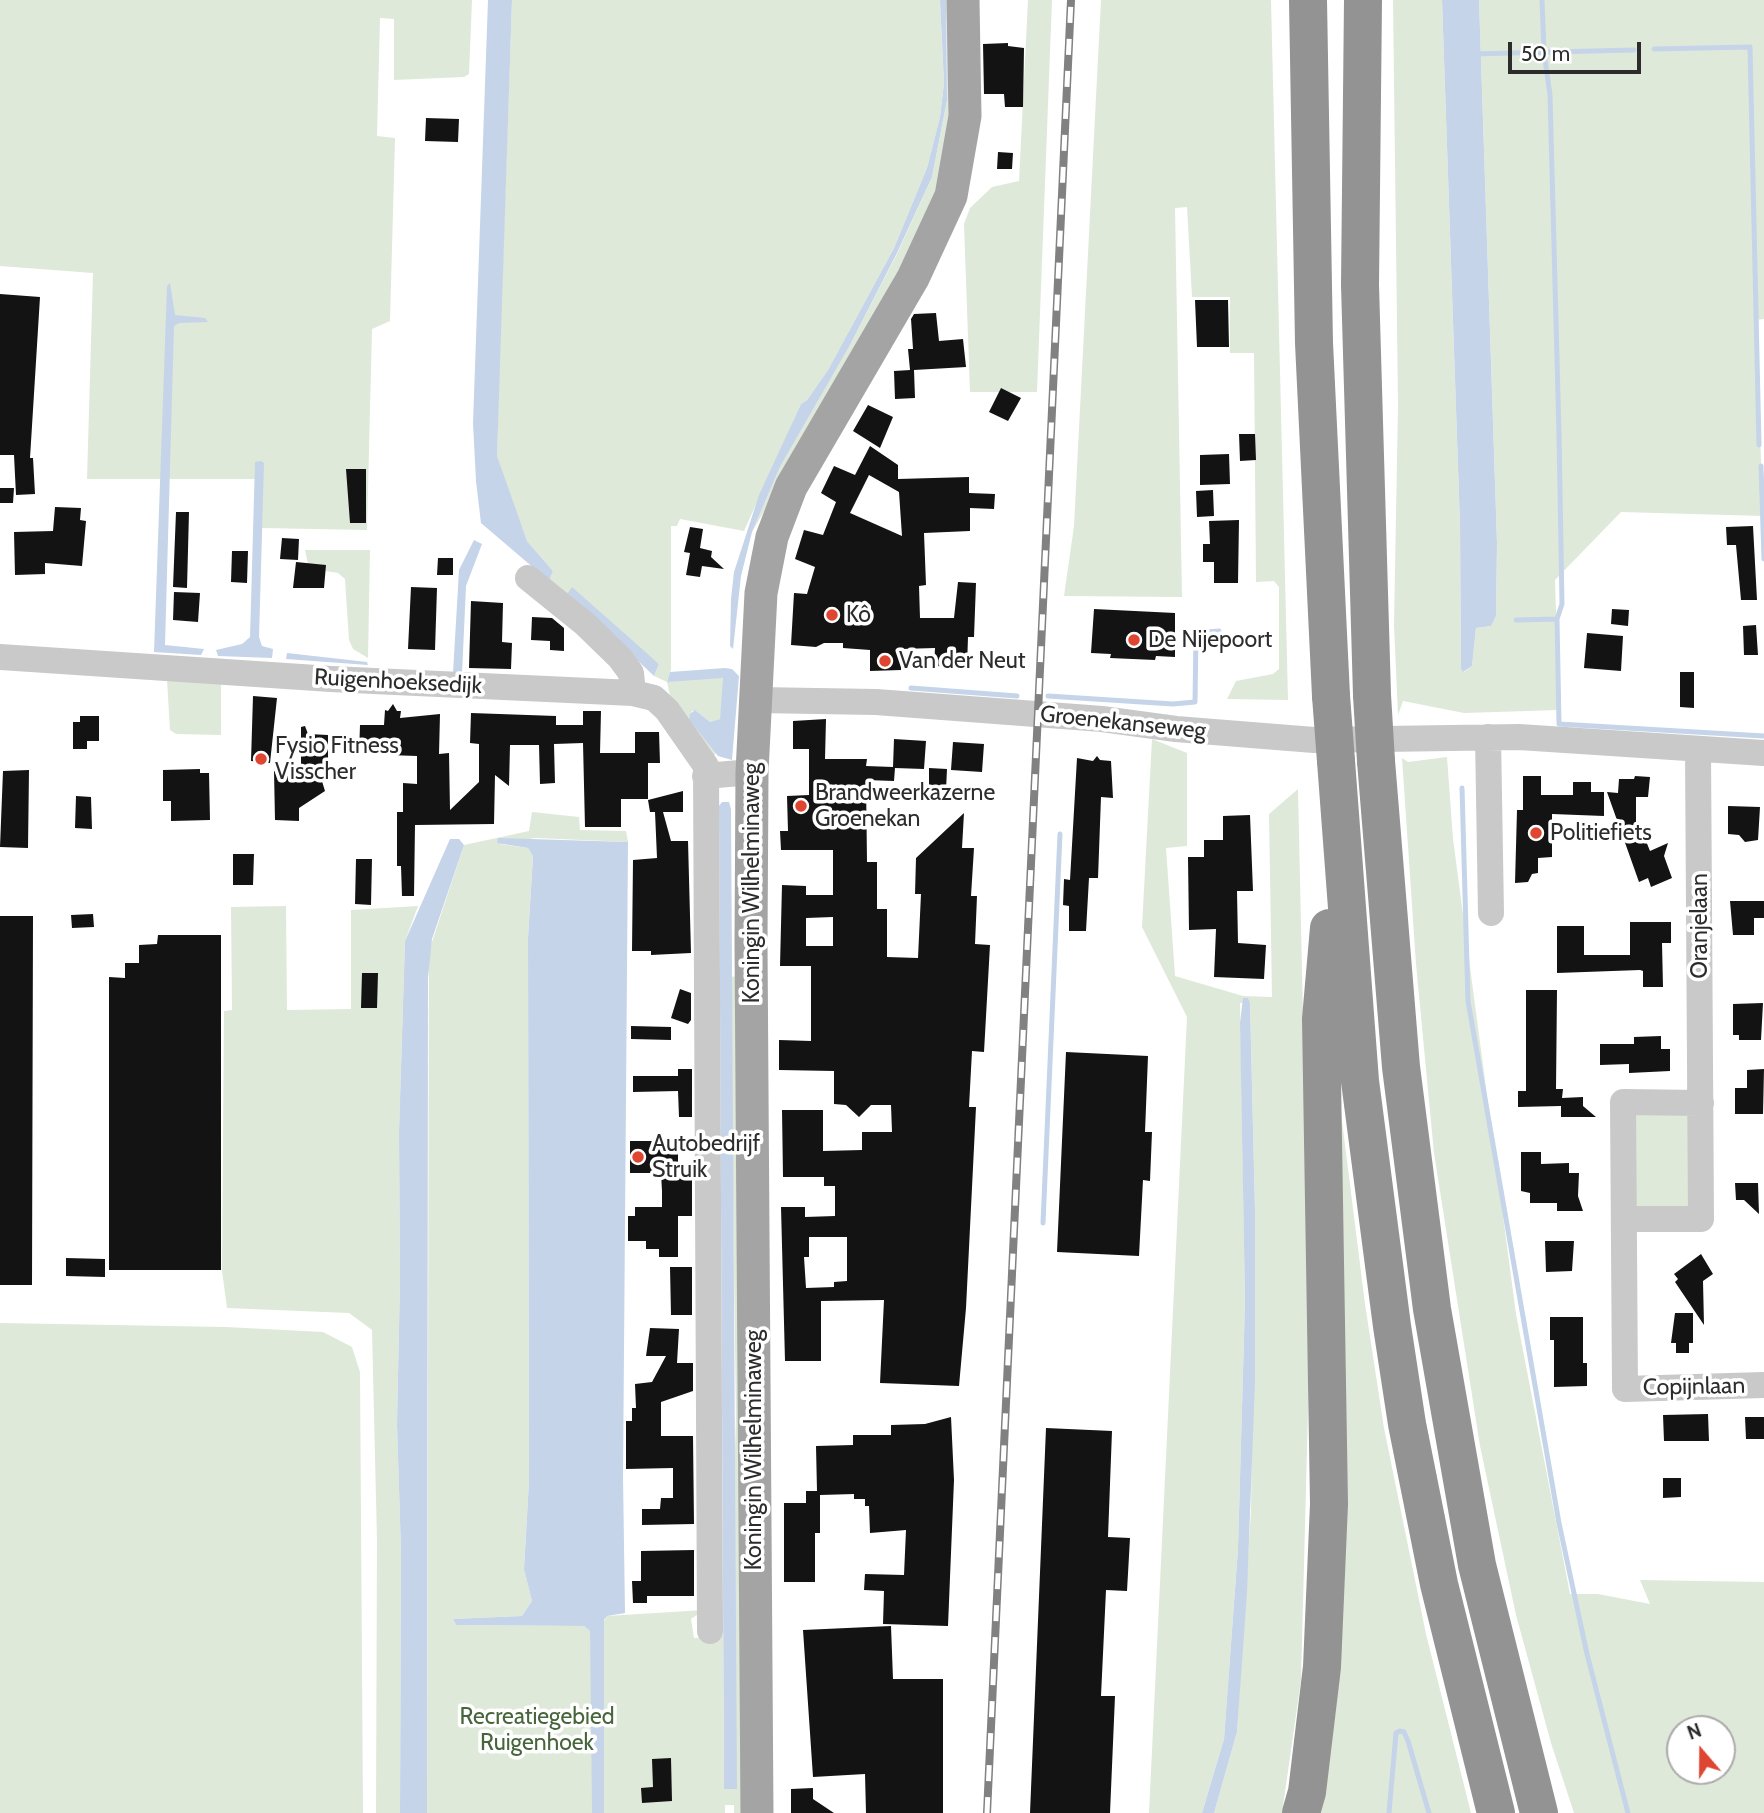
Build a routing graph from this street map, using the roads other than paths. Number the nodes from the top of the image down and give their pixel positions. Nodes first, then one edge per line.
1 (963, 0) edge
2 (1308, 0) edge
3 (1363, 0) edge
4 (528, 578) dead end
5 (0, 657) edge
6 (634, 693) junction
7 (757, 700) junction
8 (1488, 737) junction
9 (1698, 750) junction
10 (1764, 753) edge
11 (752, 772) junction
12 (705, 776) junction
13 (1339, 825) junction
14 (1491, 913) dead end
15 (1701, 1102) junction
16 (1624, 1219) junction
17 (1764, 1385) edge
18 (710, 1631) dead end
19 (757, 1813) edge
20 (1301, 1813) edge
21 (1496, 1813) edge
22 (1539, 1813) edge

1 - 7 main road, Koningin Wilhelminaweg
2 - 13 highway, bridge
3 - 22 highway, bridge
4 - 6 street
5 - 6 street, Ruigenhoeksedijk
6 - 12 street, Ruigenhoeksedijk
7 - 8 street, Groenekanseweg
7 - 11 main road, Koningin Wilhelminaweg
8 - 9 street, Groenekanseweg
8 - 14 street
9 - 10 street, Groenekanseweg
9 - 15 street, Oranjelaan
11 - 12 street
11 - 19 main road, Koningin Wilhelminaweg
12 - 18 street, Koningin Wilhelminaweg
13 - 20 highway
13 - 21 highway
15 - 16 street, Oranjelaan
15 - 16 street
16 - 17 street, Copijnlaan

